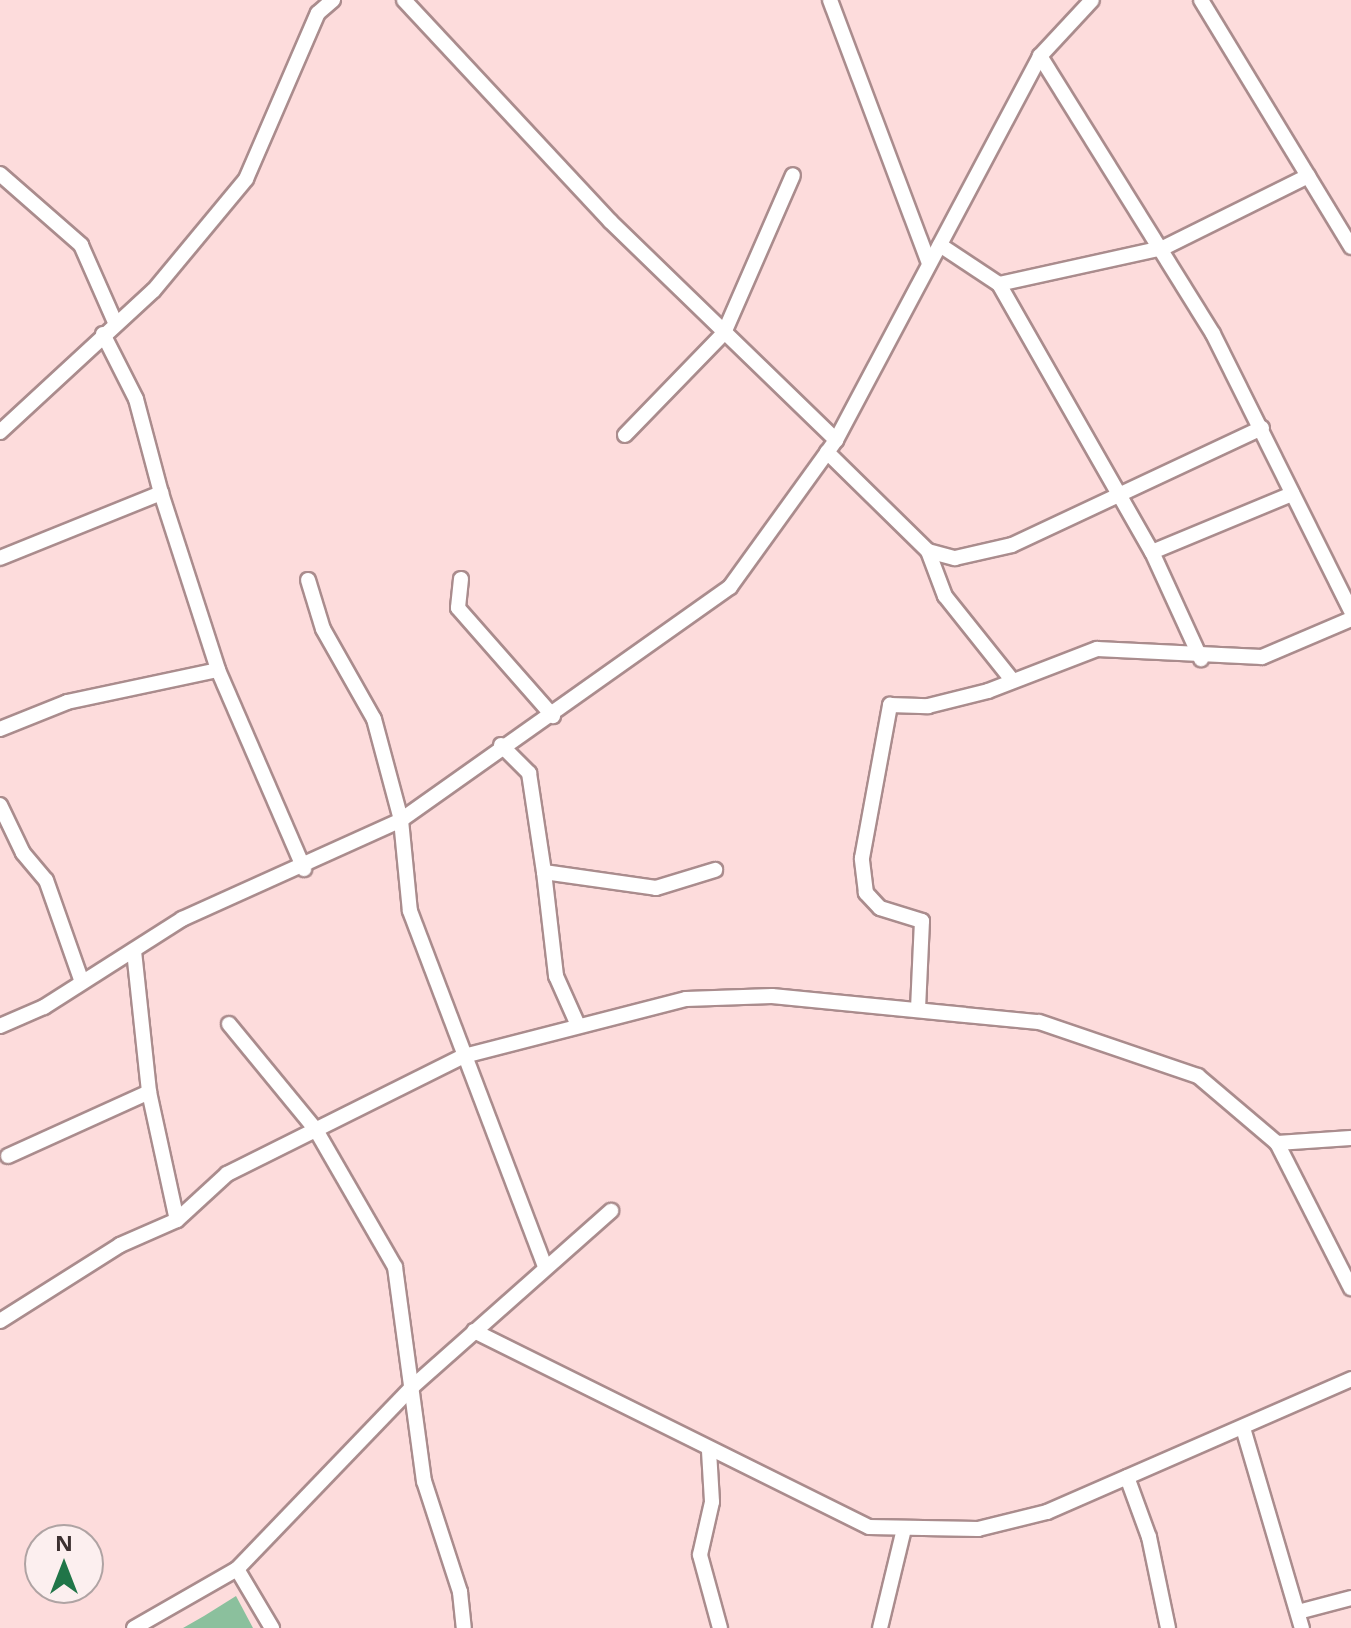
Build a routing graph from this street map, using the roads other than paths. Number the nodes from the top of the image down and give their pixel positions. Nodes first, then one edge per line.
1 (333, 0) edge
2 (404, 0) edge
3 (830, 0) edge
4 (1092, 0) edge
5 (1201, 0) edge
6 (1040, 56) junction
7 (0, 174) edge
8 (793, 175) dead end
9 (1308, 176) junction
10 (940, 245) junction
11 (1351, 247) edge
12 (1163, 248) junction
13 (929, 263) junction
14 (999, 284) junction
15 (115, 322) junction
16 (724, 333) junction
17 (103, 334) junction
18 (1262, 428) junction
19 (0, 432) edge
20 (625, 435) dead end
21 (836, 440) junction
22 (827, 452) junction
23 (161, 493) junction
24 (1292, 494) junction
25 (1119, 497) junction
26 (928, 551) junction
27 (1152, 552) junction
28 (0, 558) edge
29 (461, 579) dead end
30 (308, 580) dead end
31 (1351, 611) edge
32 (1351, 619) edge
33 (1201, 659) junction
34 (218, 670) junction
35 (1012, 680) junction
36 (553, 716) junction
37 (0, 729) edge
38 (501, 745) junction
39 (0, 805) edge
40 (401, 820) junction
41 (304, 869) junction
42 (715, 870) dead end
43 (544, 872) junction
44 (134, 951) junction
45 (82, 982) junction
46 (918, 1009) junction
47 (577, 1023) junction
48 (229, 1024) dead end
49 (0, 1026) edge
50 (464, 1056) junction
51 (149, 1092) junction
52 (316, 1130) junction
53 (1351, 1138) edge
54 (1277, 1143) junction
55 (8, 1156) dead end
56 (611, 1211) dead end
57 (177, 1220) junction
58 (545, 1267) junction
59 (1351, 1288) edge
60 (0, 1321) edge
61 (474, 1331) junction
62 (1351, 1379) edge
63 (412, 1387) junction
64 (1243, 1428) junction
65 (709, 1451) junction
66 (1127, 1477) junction
67 (904, 1529) junction
68 (237, 1569) junction
69 (1351, 1598) edge
70 (1298, 1612) junction
71 (134, 1628) edge
72 (272, 1628) edge
73 (464, 1628) edge
74 (720, 1628) edge
75 (880, 1628) edge
76 (1168, 1628) edge
77 (1302, 1628) edge

1 - 15 street
2 - 16 street
3 - 13 street
4 - 6 street
5 - 9 street
6 - 10 street
6 - 12 street
7 - 15 street
8 - 16 street
9 - 11 street
9 - 12 street
10 - 13 street
10 - 14 street
12 - 14 street
12 - 18 street
13 - 21 street
14 - 25 street
15 - 17 street
16 - 20 street
16 - 21 street
17 - 19 street
17 - 23 street
18 - 24 street
18 - 25 street
21 - 22 street
22 - 26 street
22 - 36 street
23 - 28 street
23 - 34 street
24 - 27 street
24 - 31 street
25 - 26 street
25 - 27 street
26 - 35 street
27 - 33 street
29 - 36 street
30 - 40 street
32 - 33 street
33 - 35 street
34 - 37 street
34 - 41 street
35 - 46 street
36 - 38 street
38 - 40 street
38 - 43 street
39 - 45 street
40 - 41 street
40 - 50 street
41 - 44 street
42 - 43 street
43 - 47 street
44 - 45 street
44 - 51 street
45 - 49 street
46 - 47 street
46 - 54 street
47 - 50 street
48 - 52 street
50 - 52 street
50 - 58 street
51 - 55 street
51 - 57 street
52 - 57 street
52 - 63 street
53 - 54 street
54 - 59 street
56 - 58 street
57 - 60 street
58 - 61 street
61 - 63 street
61 - 65 street
62 - 64 street
63 - 68 street
63 - 73 street
64 - 66 street
64 - 70 street
65 - 67 street
65 - 74 street
66 - 67 street
66 - 76 street
67 - 75 street
68 - 71 street
68 - 72 street
69 - 70 street
70 - 77 street

